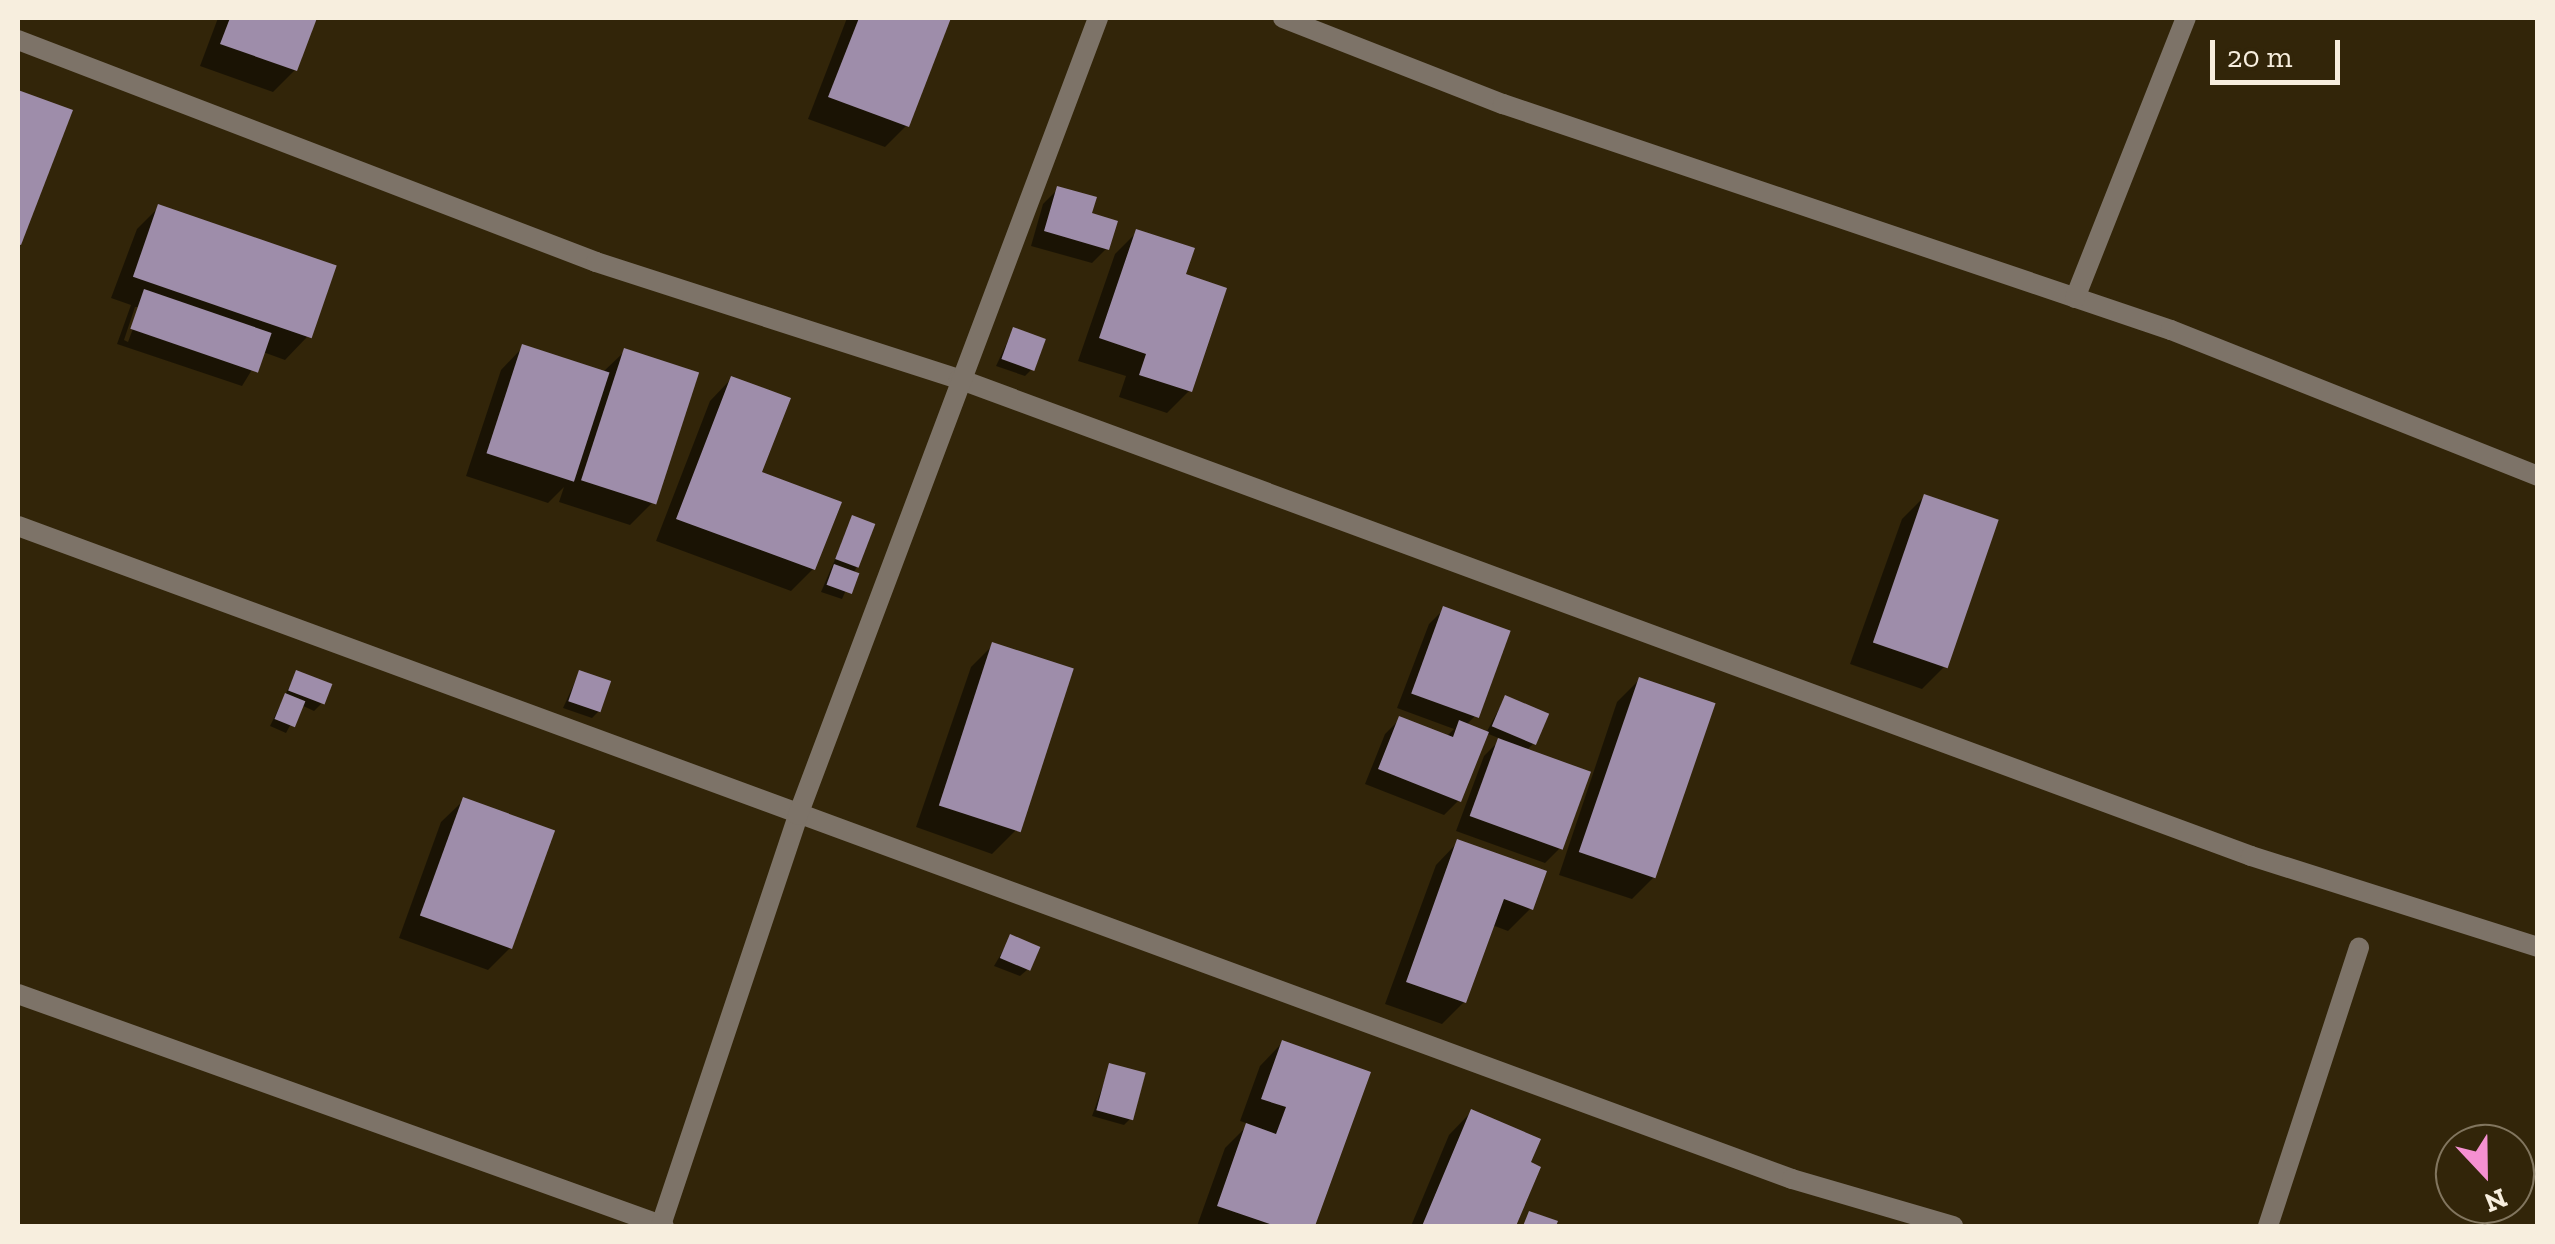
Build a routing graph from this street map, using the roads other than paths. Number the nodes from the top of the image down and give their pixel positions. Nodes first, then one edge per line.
1 (1098, 18) edge
2 (1283, 18) edge
3 (2186, 18) edge
4 (18, 40) edge
5 (2075, 298) junction
6 (959, 379) junction
7 (2538, 476) edge
8 (18, 526) edge
9 (798, 815) junction
10 (2359, 947) dead end
11 (2538, 948) edge
12 (18, 994) edge
13 (663, 1226) edge
14 (1953, 1226) edge
15 (2268, 1226) edge

1 - 6 street
2 - 5 street
3 - 5 street
4 - 6 street
5 - 7 street
6 - 9 street
6 - 11 street
8 - 9 street
9 - 13 street
9 - 14 street
10 - 15 street
12 - 13 street

